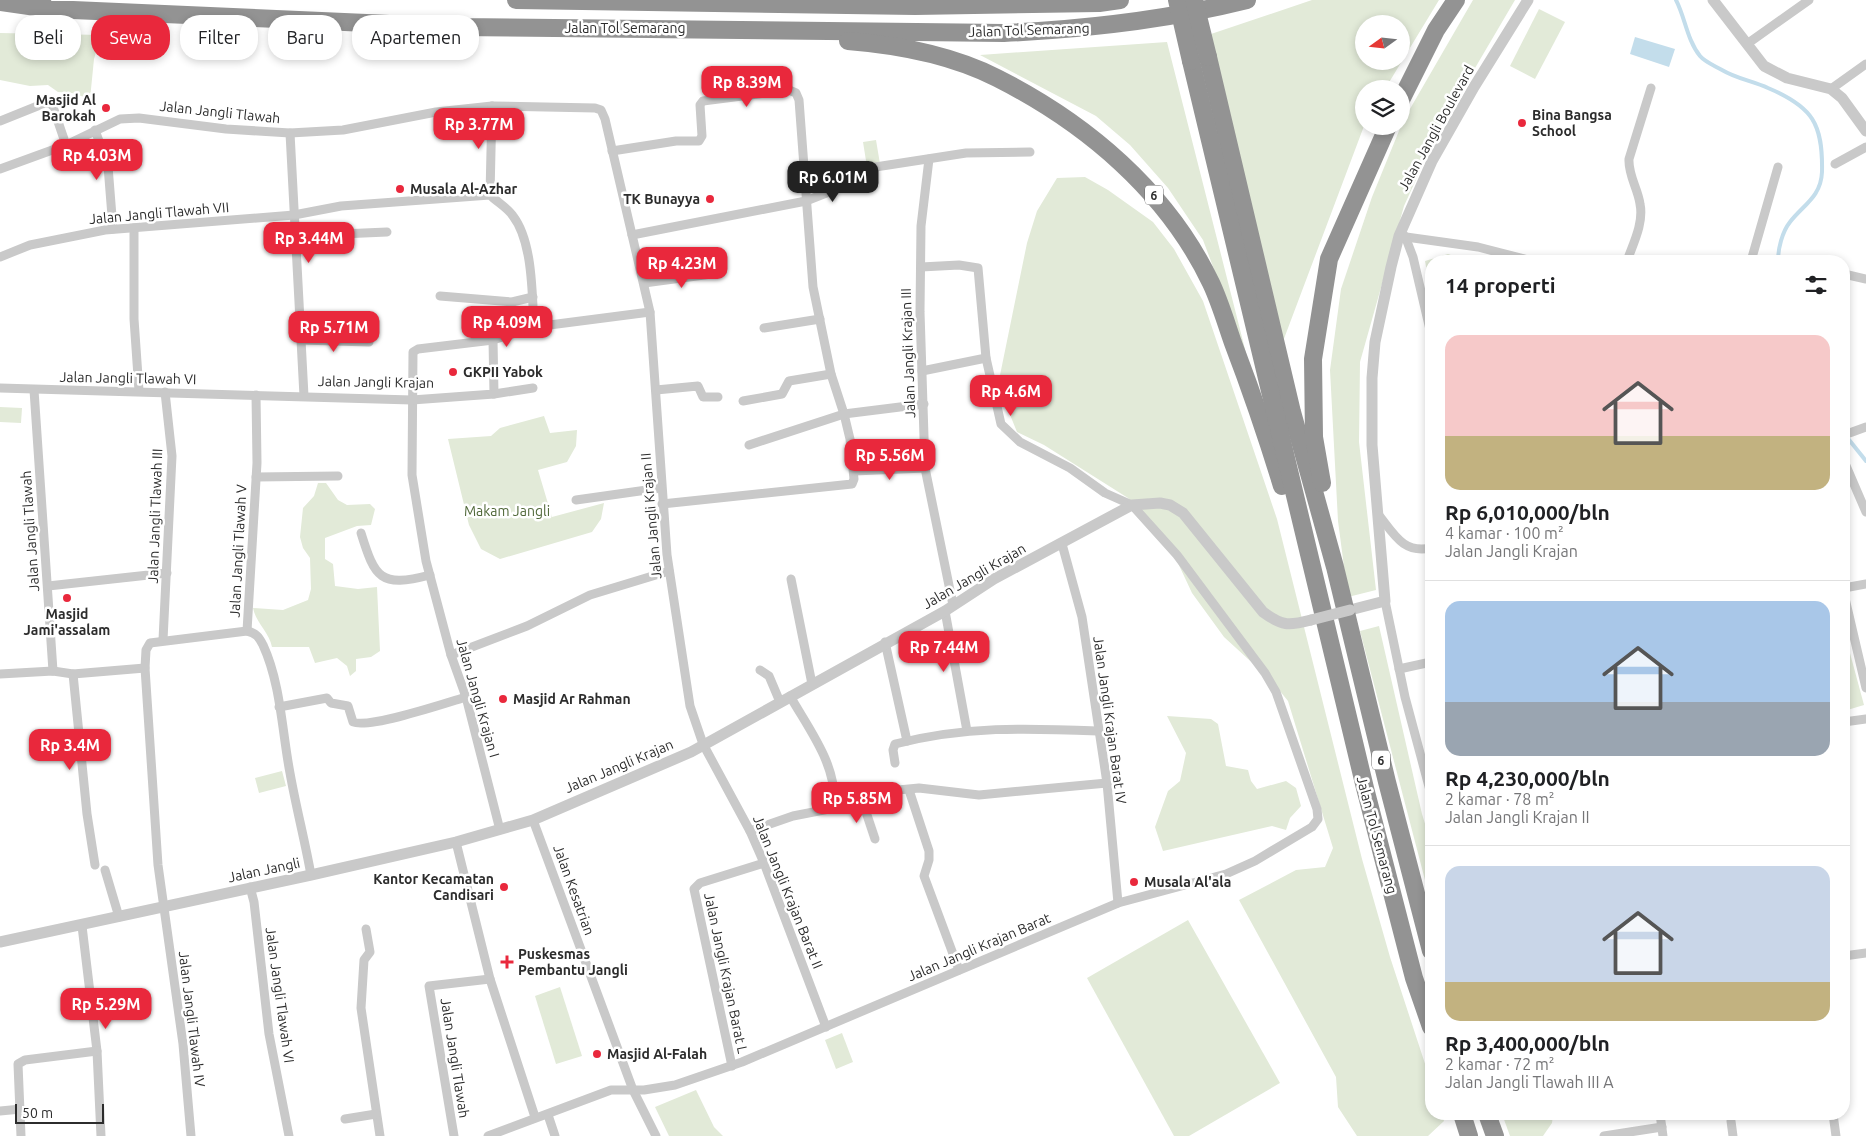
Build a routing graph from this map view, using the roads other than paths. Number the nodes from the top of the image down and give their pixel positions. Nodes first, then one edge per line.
1 (516, 0) edge
2 (882, 0) edge
3 (1120, 0) edge
4 (1176, 0) edge
5 (1194, 0) edge
6 (1247, 0) edge
7 (1456, 0) edge
8 (1528, 0) edge
9 (1713, 0) edge
10 (1809, 0) edge
11 (0, 2) edge
12 (915, 6) junction
13 (718, 29) junction
14 (1747, 44) junction
15 (1200, 59) junction
16 (1866, 64) edge
17 (1410, 82) edge
18 (1651, 88) dead end
19 (1831, 89) junction
20 (492, 106) junction
21 (594, 108) joint
22 (0, 122) edge
23 (94, 130) junction
24 (1866, 131) edge
25 (290, 133) junction
26 (1384, 135) edge
27 (66, 145) junction
28 (1866, 147) edge
29 (612, 150) junction
30 (1030, 152) dead end
31 (929, 159) junction
32 (1835, 164) dead end
33 (1778, 167) dead end
34 (0, 169) edge
35 (490, 195) junction
36 (806, 201) junction
37 (294, 215) junction
38 (134, 228) junction
39 (114, 229) junction
40 (387, 232) dead end
41 (632, 235) junction
42 (295, 236) junction
43 (1402, 236) junction
44 (1509, 255) edge
45 (1629, 255) edge
46 (1753, 255) edge
47 (0, 257) edge
48 (920, 267) junction
49 (719, 273) dead end
50 (1850, 275) edge
51 (1866, 279) edge
52 (644, 283) junction
53 (440, 296) dead end
54 (533, 298) junction
55 (1425, 308) edge
56 (650, 312) junction
57 (820, 319) junction
58 (534, 327) junction
59 (764, 328) dead end
60 (301, 340) junction
61 (493, 340) junction
62 (369, 342) dead end
63 (986, 358) junction
64 (922, 371) junction
65 (831, 374) junction
66 (0, 388) edge
67 (533, 388) dead end
68 (34, 390) junction
69 (656, 390) junction
70 (139, 391) junction
71 (166, 392) junction
72 (256, 394) junction
73 (494, 394) junction
74 (304, 396) junction
75 (718, 396) dead end
76 (412, 400) junction
77 (743, 400) dead end
78 (924, 404) junction
79 (844, 414) junction
80 (1866, 427) edge
81 (1850, 432) edge
82 (749, 445) dead end
83 (925, 468) junction
84 (854, 471) junction
85 (1850, 475) edge
86 (338, 476) dead end
87 (256, 478) junction
88 (661, 488) junction
89 (576, 500) dead end
90 (662, 504) junction
91 (1132, 505) junction
92 (1866, 512) edge
93 (1378, 514) junction
94 (361, 532) dead end
95 (1062, 544) junction
96 (1425, 549) edge
97 (1334, 567) junction
98 (668, 571) junction
99 (167, 573) junction
100 (430, 575) junction
101 (791, 579) dead end
102 (1866, 584) edge
103 (48, 586) junction
104 (1850, 587) edge
105 (1385, 601) junction
106 (949, 608) junction
107 (1850, 612) edge
108 (247, 631) junction
109 (163, 640) junction
110 (885, 642) junction
111 (1329, 642) junction
112 (1861, 644) edge
113 (451, 655) junction
114 (1425, 663) edge
115 (145, 668) junction
116 (1399, 669) junction
117 (760, 670) dead end
118 (53, 671) junction
119 (0, 674) edge
120 (73, 674) junction
121 (812, 684) junction
122 (1866, 688) edge
123 (790, 696) junction
124 (466, 697) junction
125 (780, 702) junction
126 (279, 707) junction
127 (1866, 718) edge
128 (1850, 721) edge
129 (966, 731) junction
130 (1098, 731) junction
131 (907, 741) junction
132 (703, 744) junction
133 (1425, 754) edge
134 (895, 763) dead end
135 (1107, 783) junction
136 (909, 790) junction
137 (862, 800) junction
138 (834, 808) junction
139 (533, 820) junction
140 (500, 830) junction
141 (750, 831) junction
142 (875, 839) dead end
143 (456, 842) junction
144 (764, 863) junction
145 (94, 865) dead end
146 (105, 870) dead end
147 (311, 875) junction
148 (250, 888) junction
149 (1118, 903) junction
150 (162, 906) junction
151 (119, 917) junction
152 (82, 926) junction
153 (1425, 928) edge
154 (366, 930) dead end
155 (0, 942) edge
156 (1866, 953) edge
157 (1850, 955) edge
158 (959, 970) junction
159 (490, 978) junction
160 (1425, 1009) edge
161 (826, 1027) junction
162 (97, 1051) junction
163 (732, 1066) junction
164 (633, 1090) junction
165 (21, 1109) junction
166 (0, 1111) edge
167 (376, 1114) junction
168 (548, 1115) junction
169 (535, 1117) junction
170 (345, 1119) dead end
171 (1464, 1120) edge
172 (1489, 1120) edge
173 (1834, 1120) edge
174 (1731, 1121) dead end
175 (1663, 1132) edge
176 (21, 1136) edge
177 (101, 1136) edge
178 (191, 1136) edge
179 (288, 1136) edge
180 (380, 1136) edge
181 (454, 1136) edge
182 (488, 1136) edge
183 (555, 1136) edge
184 (656, 1136) edge
185 (1470, 1136) edge
186 (1495, 1136) edge
187 (1604, 1136) edge
188 (1733, 1136) edge
189 (1836, 1136) edge

1 - 12 highway, Jalan Tol Semarang
2 - 12 highway
3 - 12 highway, Jalan Tol Semarang
4 - 15 highway, 6, bridge
5 - 15 highway, 6, bridge
6 - 13 highway, Jalan Tol Semarang / 6
7 - 17 highway
8 - 43 street, Jalan Jangli Boulevard
9 - 14 street
10 - 14 street
11 - 13 highway, Jalan Tol Semarang / 6
13 - 111 highway, 6
14 - 19 street
15 - 97 highway, 6
15 - 111 highway, 6
16 - 19 street
18 - 45 street
19 - 24 street
20 - 21 street, Jalan Jangli Tlawah
20 - 25 street, Jalan Jangli Tlawah
20 - 35 street
21 - 29 street, Jalan Jangli Krajan II
22 - 27 street
23 - 25 street, Jalan Jangli Tlawah
23 - 27 street, Jalan Jangli Tlawah
23 - 39 street
25 - 37 street
26 - 97 highway, 6
27 - 34 street, Jalan Jangli Tlawah
28 - 32 street
29 - 36 street
29 - 41 street, Jalan Jangli Krajan II
30 - 31 street
31 - 36 street
31 - 48 street, Jalan Jangli Krajan III
33 - 46 street
35 - 37 street
35 - 54 street
36 - 41 street
36 - 57 street
37 - 38 street, Jalan Jangli Tlawah VII
37 - 42 street
38 - 39 street, Jalan Jangli Tlawah VII
38 - 70 street
39 - 47 street, Jalan Jangli Tlawah VII
40 - 42 street
41 - 52 street, Jalan Jangli Krajan II
42 - 60 street
43 - 44 street
43 - 55 street
43 - 93 street, Jalan Jangli Boulevard
48 - 63 street
48 - 64 street, Jalan Jangli Krajan III
49 - 52 street
50 - 51 street
52 - 56 street, Jalan Jangli Krajan II
53 - 54 street
54 - 58 street
56 - 58 street
56 - 69 street, Jalan Jangli Krajan II
57 - 59 street
57 - 65 street
58 - 61 street
60 - 62 street
60 - 74 street
61 - 73 street
61 - 76 street, Jalan Jangli Krajan I
63 - 64 street
63 - 91 street
64 - 78 street, Jalan Jangli Krajan III
65 - 77 street
65 - 79 street
66 - 68 street, Jalan Jangli Tlawah VI
67 - 73 street, Jalan Jangli Krajan
68 - 70 street, Jalan Jangli Tlawah VI
68 - 103 street, Jalan Jangli Tlawah
69 - 75 street
69 - 88 street, Jalan Jangli Krajan II
70 - 71 street, Jalan Jangli Tlawah VI
71 - 72 street, Jalan Jangli Tlawah VI
71 - 99 street, Jalan Jangli Tlawah III
72 - 74 street, Jalan Jangli Krajan
72 - 87 street, Jalan Jangli Tlawah V
73 - 76 street, Jalan Jangli Krajan
74 - 76 street, Jalan Jangli Krajan
76 - 100 street, Jalan Jangli Krajan I
78 - 79 street
78 - 83 street, Jalan Jangli Krajan III
79 - 82 street
79 - 84 street
80 - 81 street
83 - 84 street
83 - 106 street, Jalan Jangli Krajan III
84 - 90 street
85 - 92 street
86 - 87 street
87 - 108 street, Jalan Jangli Tlawah V
88 - 89 street
88 - 90 street, Jalan Jangli Krajan II
90 - 98 street, Jalan Jangli Krajan II
91 - 95 street, Jalan Jangli Krajan
91 - 105 street, Jalan Jangli Krajan, bridge
91 - 149 street, Jalan Jangli Krajan Barat
93 - 96 street
93 - 105 street, Jalan Jangli Boulevard
94 - 100 street
95 - 106 street, Jalan Jangli Krajan
95 - 130 street, Jalan Jangli Krajan Barat IV
97 - 153 highway, Jalan Tol Semarang / 6
98 - 113 street
98 - 132 street, Jalan Jangli Krajan II
99 - 103 street
99 - 109 street, Jalan Jangli Tlawah III
100 - 113 street, Jalan Jangli Krajan I
101 - 121 street
102 - 104 street
103 - 118 street, Jalan Jangli Tlawah
105 - 116 street
106 - 110 street, Jalan Jangli Krajan
106 - 129 street, Jalan Jangli Krajan III
107 - 112 street
108 - 109 street
108 - 126 street, Jalan Jangli Tlawah V
109 - 115 street
110 - 121 street, Jalan Jangli Krajan
110 - 131 street
111 - 160 highway, Jalan Tol Semarang / 6
112 - 122 street
113 - 124 street, Jalan Jangli Krajan I
114 - 116 street
115 - 120 street
115 - 150 street
116 - 133 street
117 - 125 street
118 - 119 street
118 - 120 street
120 - 145 street
121 - 123 street, Jalan Jangli Krajan
123 - 125 street, Jalan Jangli Krajan
123 - 138 street
124 - 126 street
124 - 140 street, Jalan Jangli Krajan I
125 - 132 street, Jalan Jangli Krajan
126 - 147 street, Jalan Jangli Tlawah V
127 - 128 street
129 - 130 street
129 - 131 street
130 - 135 street, Jalan Jangli Krajan Barat IV
131 - 134 street
132 - 139 street, Jalan Jangli Krajan
132 - 141 street, Jalan Jangli Krajan Barat II
135 - 136 street
135 - 149 street, Jalan Jangli Krajan Barat IV
136 - 137 street
136 - 158 street
137 - 138 street
137 - 142 street
138 - 141 street
139 - 140 street, Jalan Jangli
139 - 164 street, Jalan Kesatrian
140 - 143 street, Jalan Jangli
141 - 144 street, Jalan Jangli Krajan Barat II
143 - 147 street, Jalan Jangli
143 - 159 street
144 - 161 street, Jalan Jangli Krajan Barat II
144 - 163 street, Jalan Jangli Krajan Barat L
146 - 151 street
147 - 148 street, Jalan Jangli
148 - 150 street, Jalan Jangli
148 - 179 street, Jalan Jangli Tlawah VI
149 - 158 street, Jalan Jangli Krajan Barat
150 - 151 street, Jalan Jangli
150 - 178 street, Jalan Jangli Tlawah IV
151 - 152 street, Jalan Jangli
152 - 155 street, Jalan Jangli
152 - 162 street
154 - 167 street
156 - 157 street
158 - 161 street, Jalan Jangli Krajan Barat
159 - 169 street
159 - 181 street, Jalan Jangli Tlawah
161 - 163 street, Jalan Jangli Krajan Barat
162 - 165 street
162 - 177 street
163 - 164 street, Jalan Jangli Krajan Barat
164 - 168 street
164 - 184 street, Jalan Kesatrian
165 - 166 street
165 - 176 street
167 - 170 street
167 - 180 street
168 - 169 street
168 - 183 street
169 - 182 street
171 - 185 highway
172 - 186 highway
173 - 189 street
174 - 188 street
175 - 187 street

